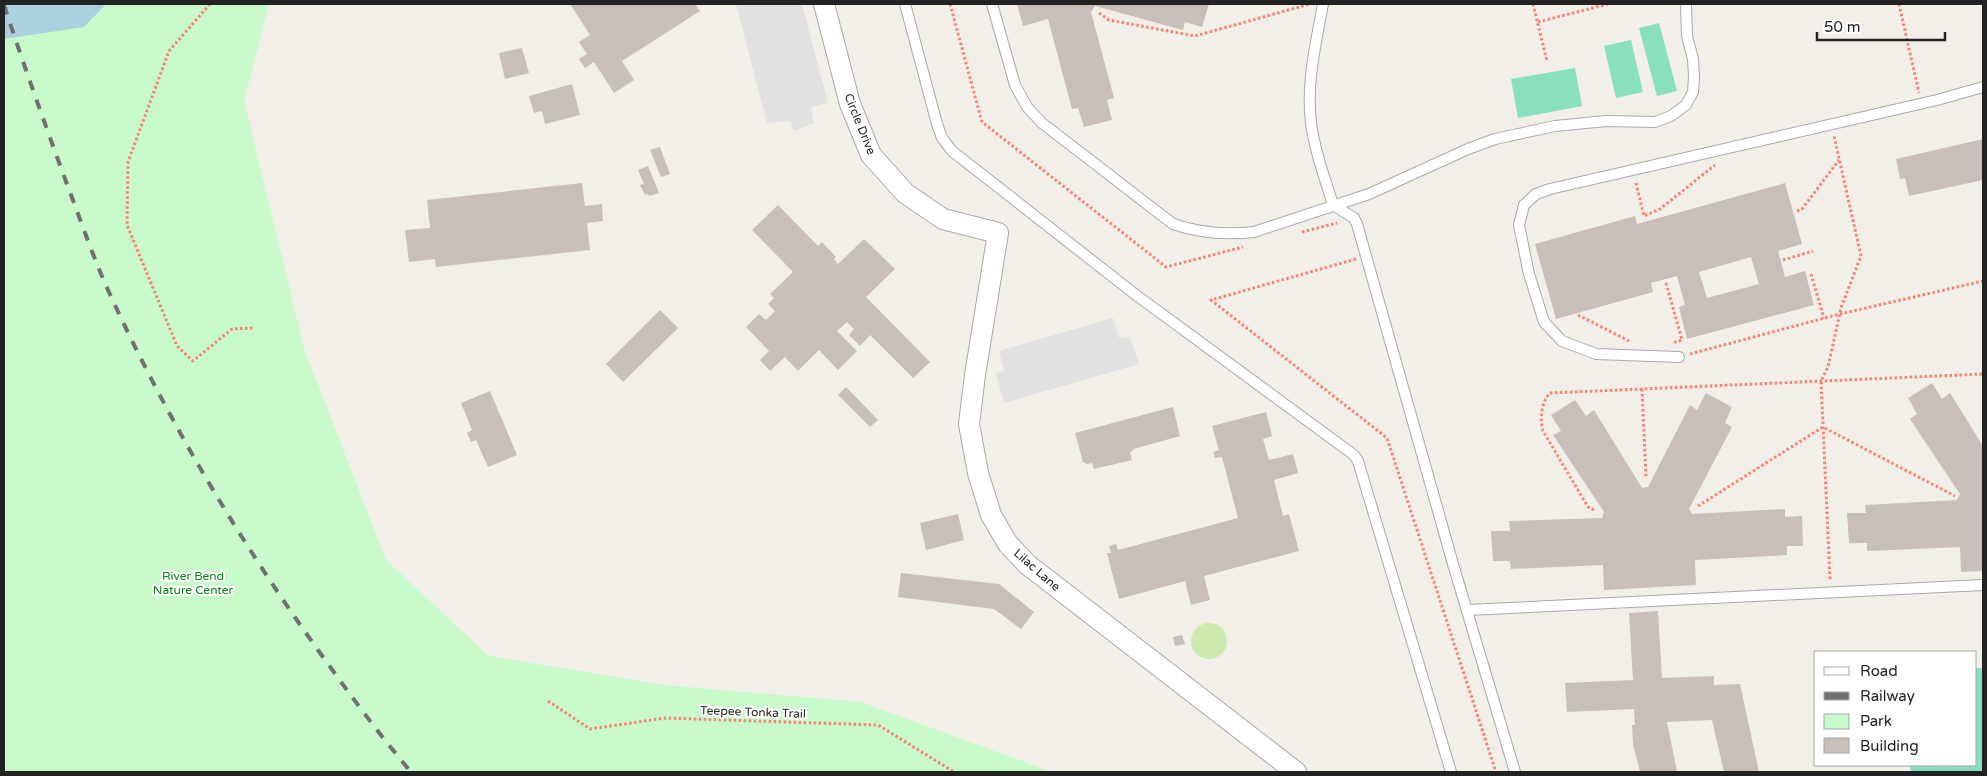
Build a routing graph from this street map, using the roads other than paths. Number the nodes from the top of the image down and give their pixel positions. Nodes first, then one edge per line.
1 (824, 4) edge
2 (905, 4) edge
3 (992, 4) edge
4 (1323, 4) edge
5 (1686, 4) edge
6 (1983, 87) edge
7 (1333, 205) junction
8 (998, 234) joint
9 (1679, 358) road end
10 (1983, 585) edge
11 (1467, 610) junction
12 (1296, 772) edge
13 (1451, 772) edge
14 (1515, 772) edge

1 - 8 street, Circle Drive
2 - 13 lane
3 - 7 lane
4 - 7 lane
5 - 7 lane
6 - 9 lane
7 - 11 lane
8 - 12 street, Lilac Lane
10 - 11 lane
11 - 14 lane

